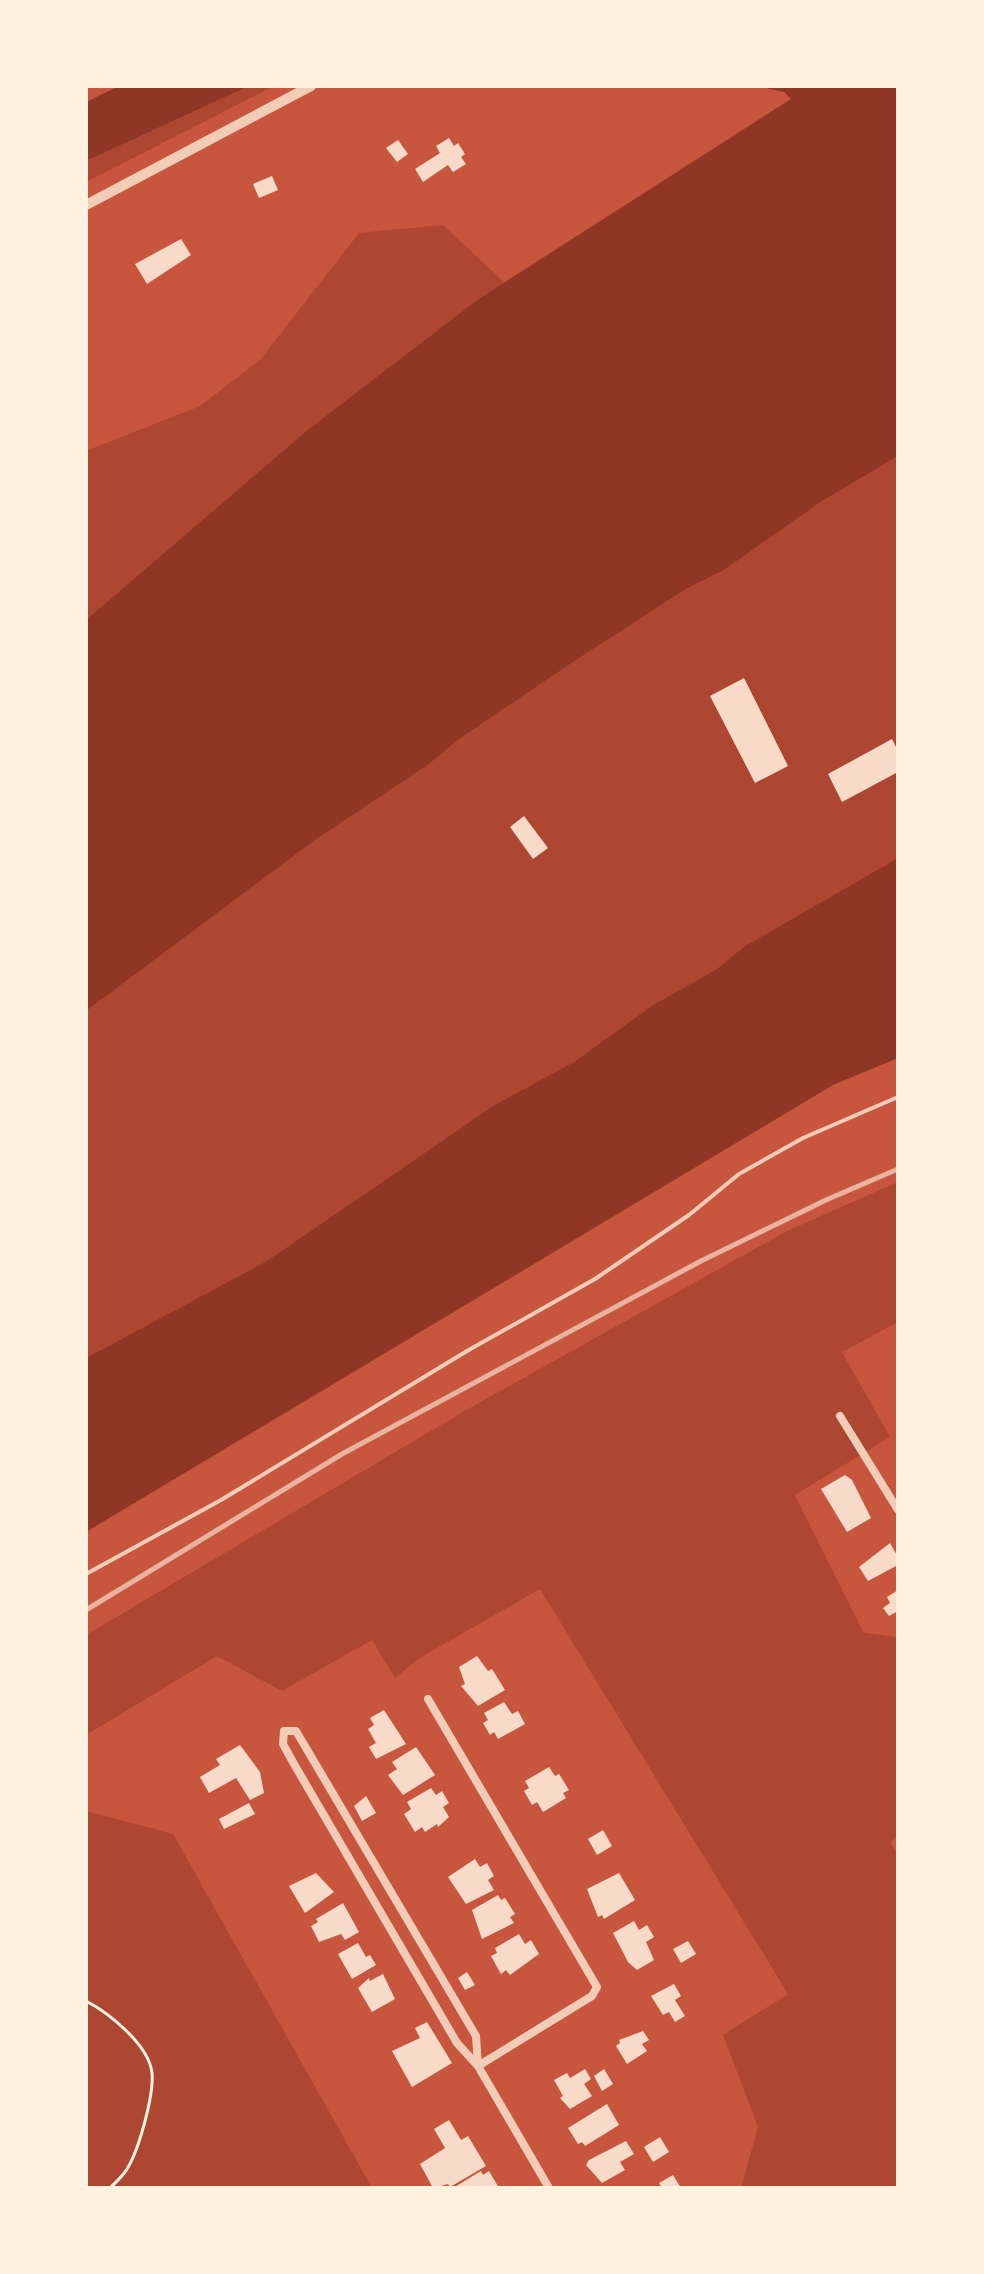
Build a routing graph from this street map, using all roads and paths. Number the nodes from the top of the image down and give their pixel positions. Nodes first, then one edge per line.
1 (311, 86) edge
2 (86, 205) edge
3 (898, 1097) edge
4 (840, 1416) dead end
5 (898, 1510) edge
6 (86, 1574) edge
7 (428, 1699) dead end
8 (86, 2001) edge
9 (478, 2066) junction
10 (110, 2188) edge
11 (549, 2188) edge

1 - 2 street
3 - 6 lane
4 - 5 street
7 - 9 street
8 - 10 path
9 - 9 street
9 - 11 street

